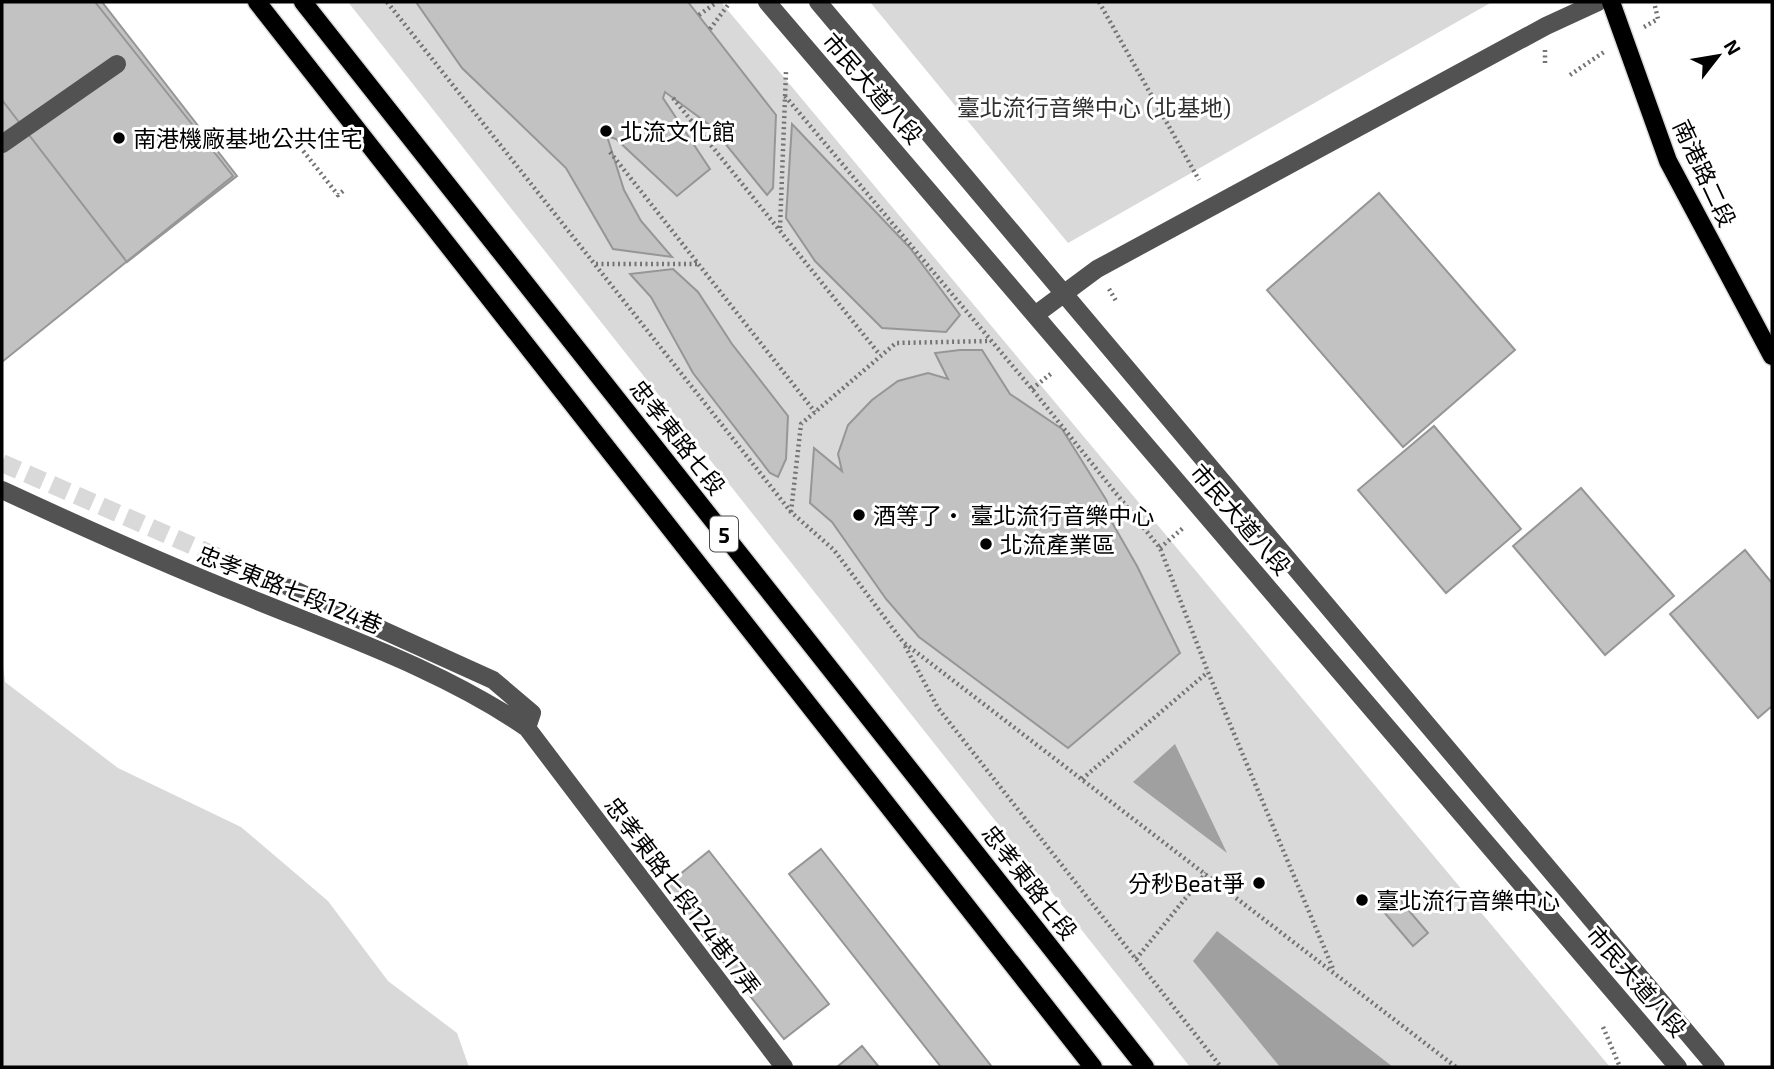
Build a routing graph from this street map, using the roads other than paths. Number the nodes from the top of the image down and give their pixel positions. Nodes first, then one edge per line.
1 (257, 2) edge
2 (303, 2) edge
3 (767, 2) edge
4 (818, 2) edge
5 (1598, 2) edge
6 (1611, 2) edge
7 (117, 64) dead end
8 (2, 144) edge
9 (1064, 291) junction
10 (1035, 315) junction
11 (1772, 356) edge
12 (2, 490) edge
13 (290, 588) tunnel mouth
14 (527, 728) junction
15 (544, 754) joint
16 (784, 1067) edge
17 (1093, 1067) edge
18 (1145, 1067) edge
19 (1678, 1067) edge
20 (1716, 1067) edge

1 - 17 main road, 5
2 - 18 main road, 忠孝東路七段 / 5
3 - 10 street, 市民大道八段
4 - 9 street, 市民大道八段
5 - 9 street
6 - 11 main road, 南港路二段
7 - 8 street
9 - 10 street
9 - 20 street, 市民大道八段
10 - 19 street, 市民大道八段
12 - 14 street, 忠孝東路七段124巷
13 - 14 street
14 - 15 street, 忠孝東路七段124巷
15 - 16 street, 忠孝東路七段124巷17弄

